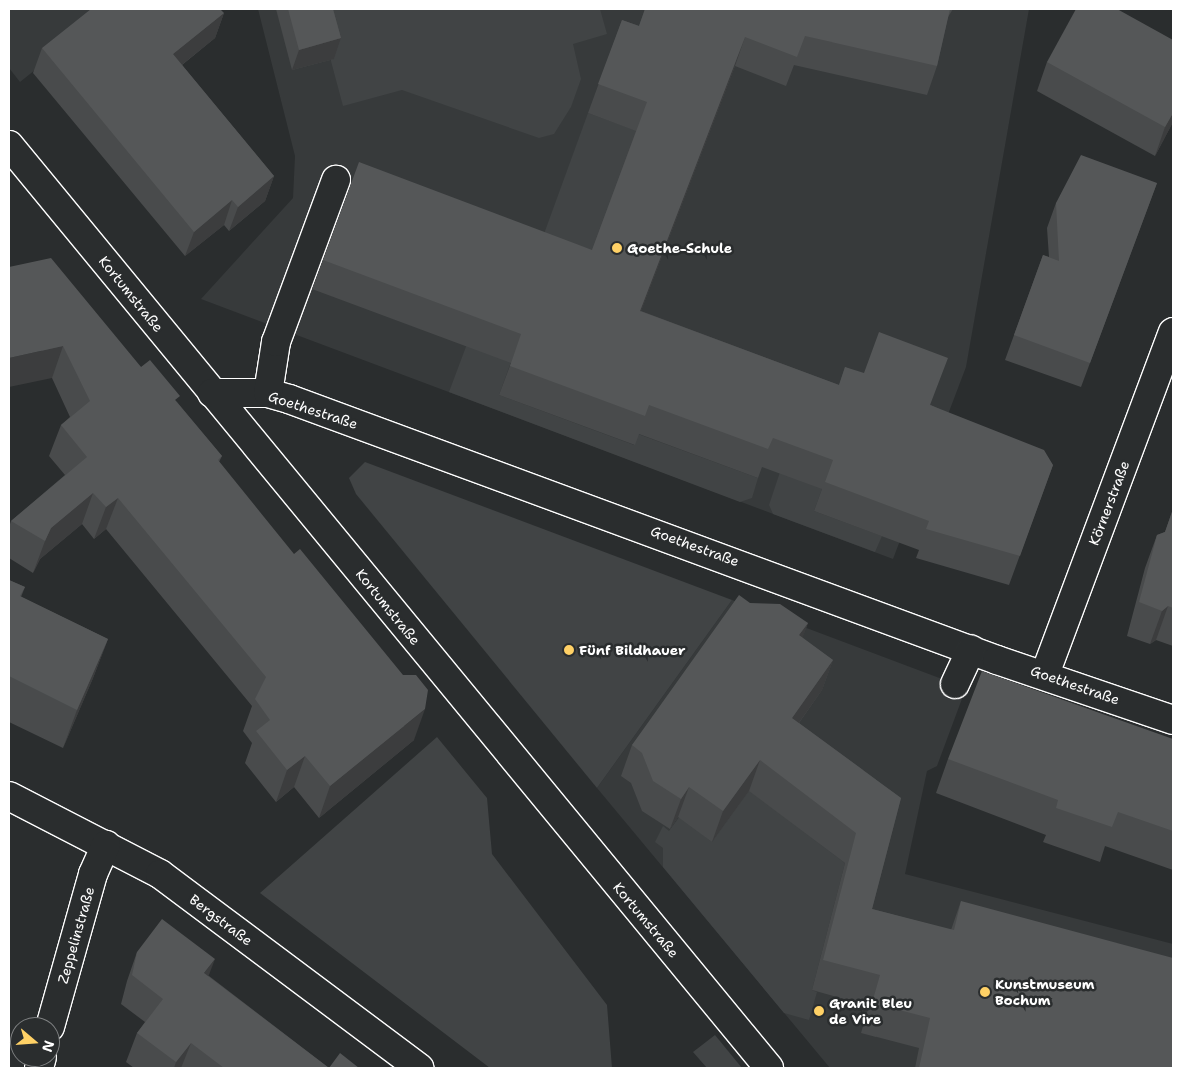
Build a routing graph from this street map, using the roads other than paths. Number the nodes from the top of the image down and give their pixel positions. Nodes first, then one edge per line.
1 (9, 145) edge
2 (336, 180) dead end
3 (1173, 332) edge
4 (212, 393) junction
5 (268, 393) junction
6 (971, 650) junction
7 (1045, 674) junction
8 (955, 684) dead end
9 (1173, 720) edge
10 (9, 796) edge
11 (106, 845) junction
12 (53, 1017) edge
13 (419, 1068) edge
14 (769, 1068) edge

1 - 4 street, Kortumstraße
2 - 5 street
3 - 7 street, Körnerstraße
4 - 5 street, Goethestraße
4 - 14 street, Kortumstraße
5 - 6 street, Goethestraße
6 - 7 street, Goethestraße
6 - 8 street
7 - 9 street, Goethestraße
10 - 11 street, Bergstraße
11 - 12 street, Zeppelinstraße
11 - 13 street, Bergstraße

